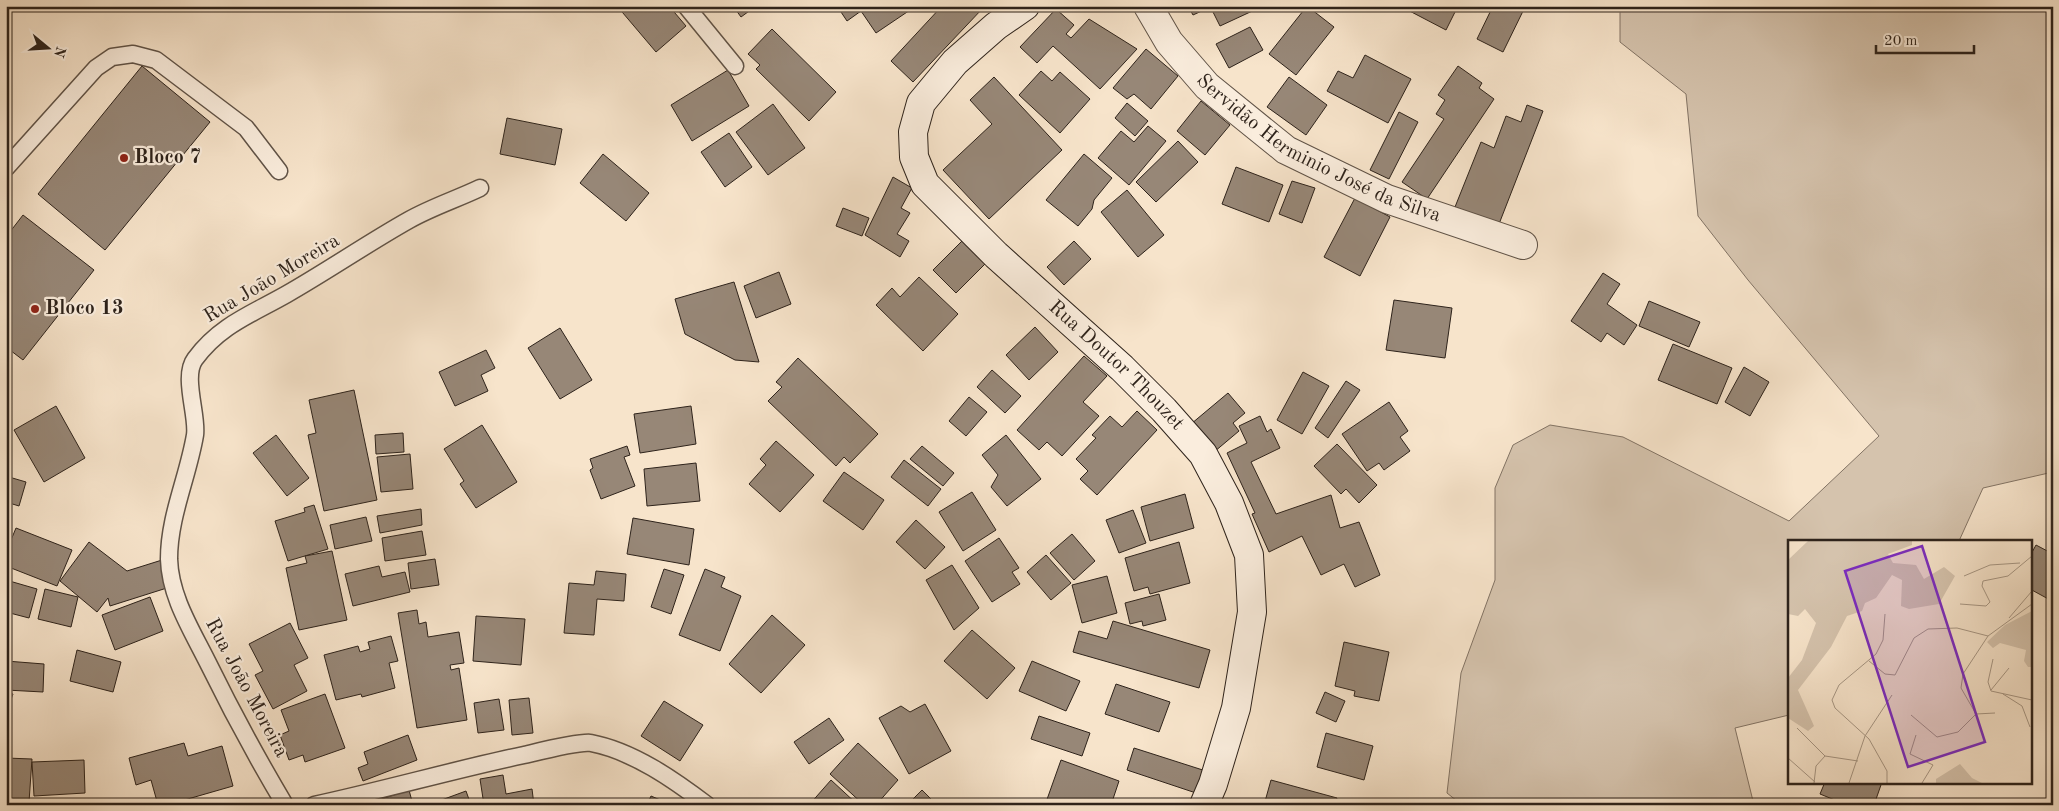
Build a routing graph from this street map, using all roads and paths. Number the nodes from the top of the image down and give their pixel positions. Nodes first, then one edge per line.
1 (686, 6) edge
2 (1025, 6) edge
3 (1148, 6) edge
4 (735, 66) dead end
5 (6, 168) edge
6 (278, 171) dead end
7 (480, 188) dead end
8 (1523, 245) dead end
9 (285, 805) edge
10 (314, 805) edge
11 (707, 805) edge
12 (1204, 805) edge

1 - 4 lane
2 - 12 street, Rua Doutor Thouzet
3 - 8 street, Servidão Herminio José da Silva
5 - 6 lane
7 - 9 lane, Rua João Moreira
10 - 11 lane

